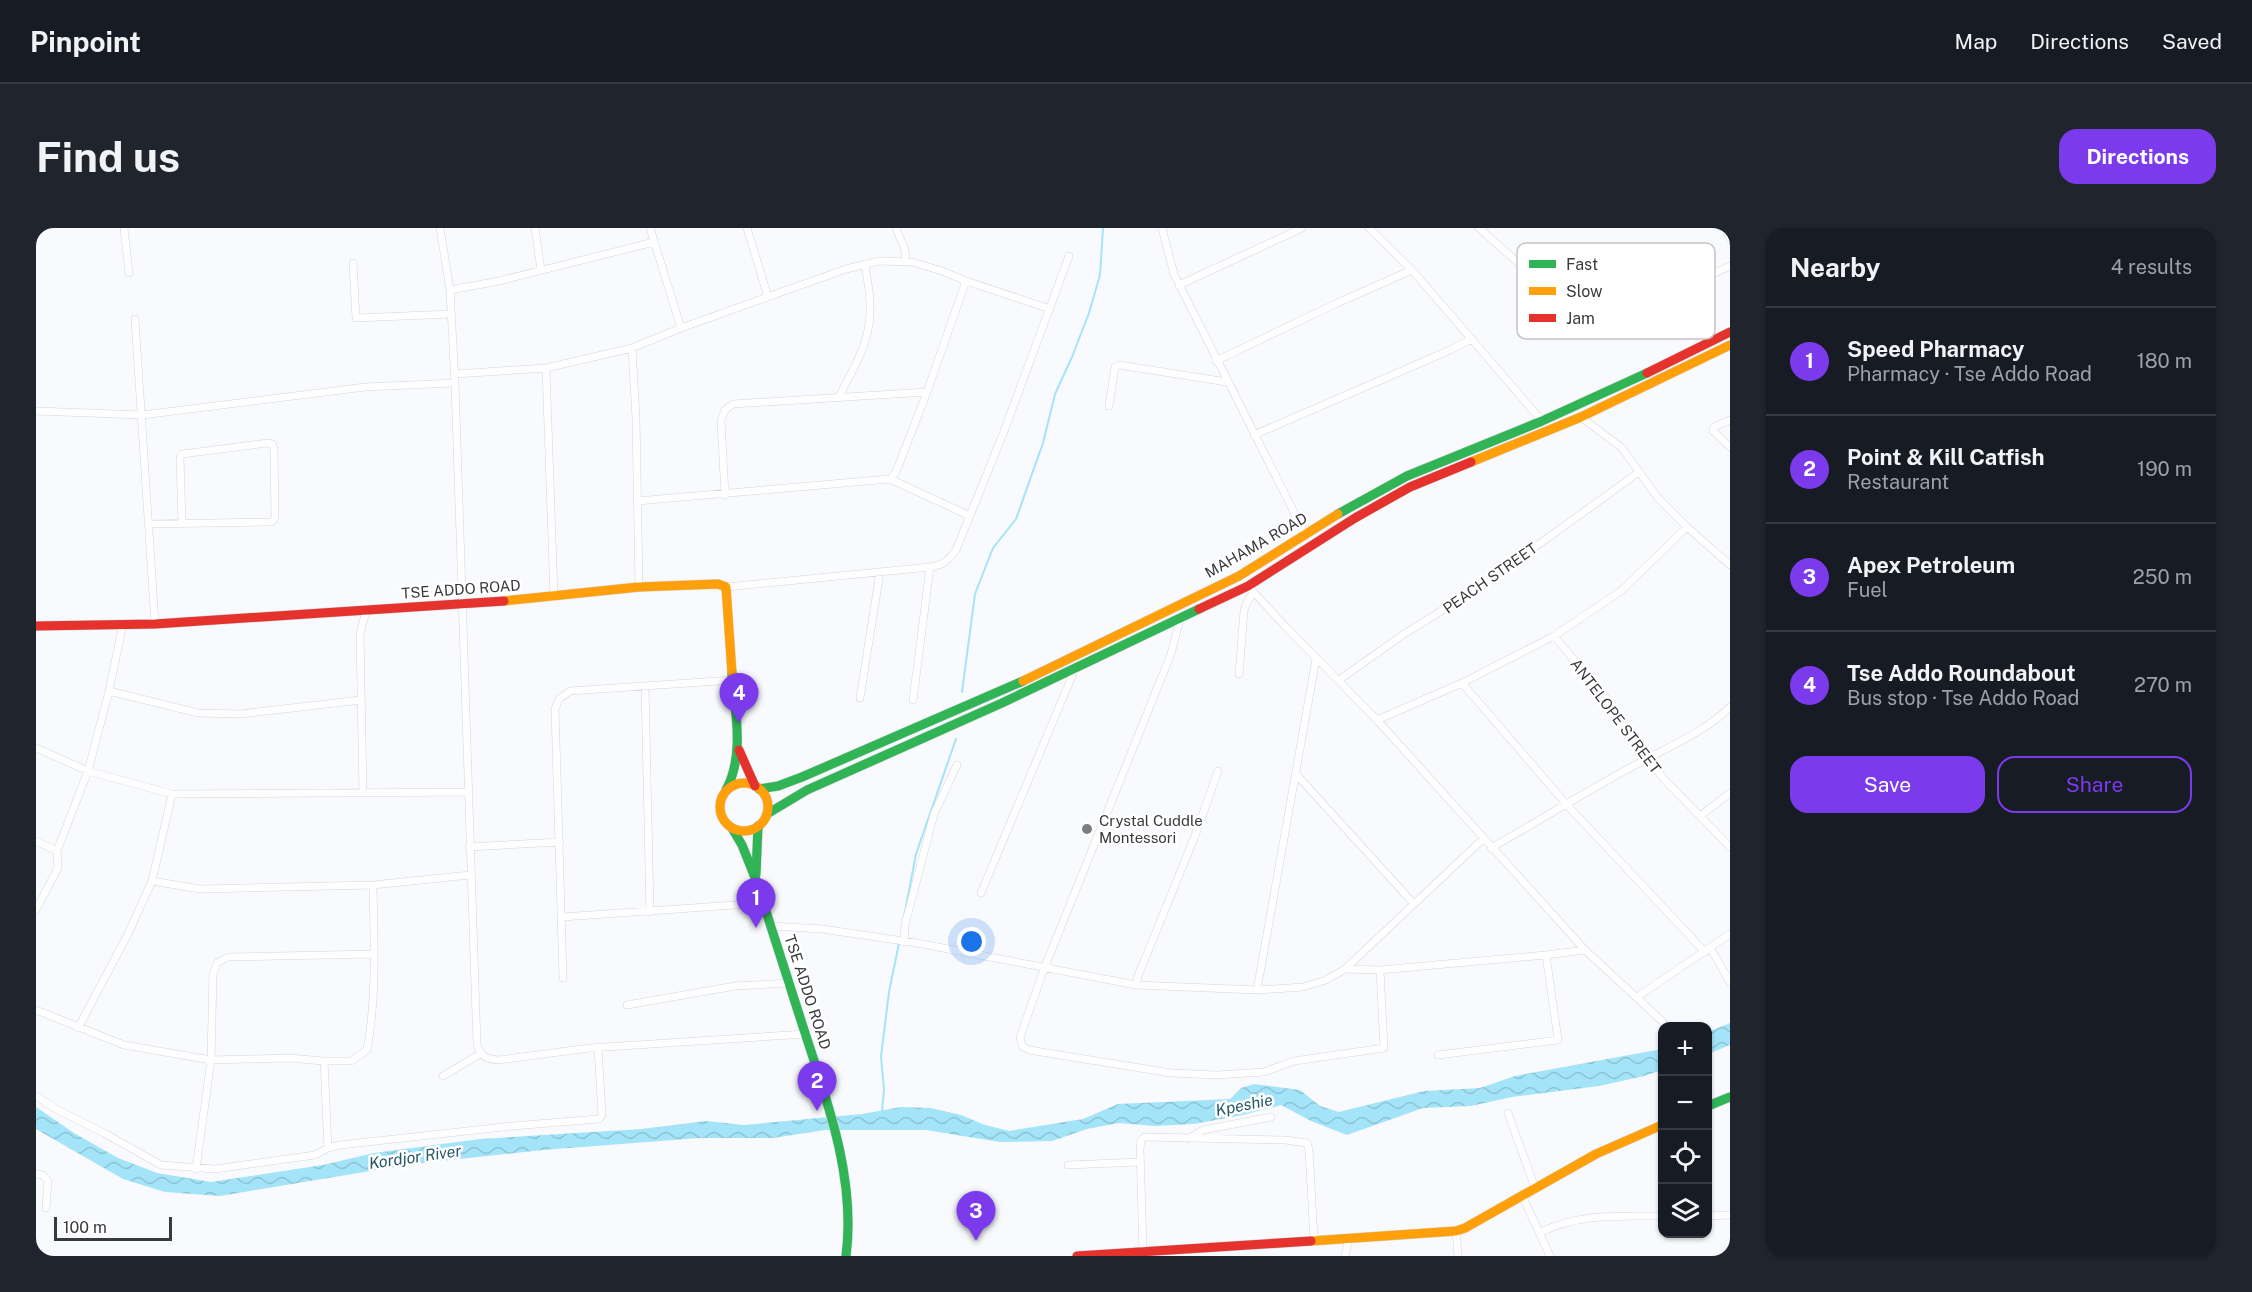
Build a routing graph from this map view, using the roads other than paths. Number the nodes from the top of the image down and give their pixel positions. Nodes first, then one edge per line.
1 (124, 228) edge
2 (440, 228) edge
3 (535, 228) edge
4 (650, 228) edge
5 (747, 228) edge
6 (896, 228) edge
7 (1162, 228) edge
8 (1302, 228) edge
9 (1369, 228) edge
10 (1479, 228) edge
11 (1724, 228) edge
12 (1730, 238) edge
13 (654, 242) junction
14 (1069, 256) dead end
15 (906, 262) junction
16 (1517, 262) edge
17 (353, 263) dead end
18 (865, 264) junction
19 (1730, 266) edge
20 (541, 270) junction
21 (1412, 270) junction
22 (129, 273) dead end
23 (1715, 273) edge
24 (966, 281) junction
25 (1179, 285) junction
26 (450, 290) junction
27 (768, 297) junction
28 (1050, 309) junction
29 (451, 314) junction
30 (135, 319) dead end
31 (681, 328) junction
32 (1730, 332) edge
33 (1472, 339) junction
34 (1730, 345) edge
35 (632, 348) junction
36 (1216, 361) junction
37 (546, 368) junction
38 (455, 379) junction
39 (1227, 382) junction
40 (927, 393) junction
41 (838, 397) junction
42 (1109, 406) dead end
43 (36, 411) edge
44 (142, 415) junction
45 (1581, 417) junction
46 (1730, 420) edge
47 (1542, 421) junction
48 (1254, 435) junction
49 (1730, 447) edge
50 (1639, 472) junction
51 (890, 479) junction
52 (725, 495) junction
53 (637, 501) junction
54 (970, 516) junction
55 (148, 524) junction
56 (182, 524) junction
57 (1687, 528) junction
58 (1305, 534) junction
59 (1730, 565) edge
60 (930, 567) junction
61 (880, 572) junction
62 (639, 587) junction
63 (726, 587) junction
64 (1251, 589) junction
65 (554, 597) junction
66 (462, 605) junction
67 (366, 611) junction
68 (1180, 619) junction
69 (123, 624) junction
70 (155, 624) junction
71 (36, 626) edge
72 (1554, 636) junction
73 (1316, 659) junction
74 (1075, 669) junction
75 (1239, 674) dead end
76 (733, 680) junction
77 (1339, 680) junction
78 (1462, 683) junction
79 (645, 686) junction
80 (109, 691) junction
81 (860, 698) dead end
82 (361, 700) junction
83 (913, 700) dead end
84 (1730, 706) edge
85 (1377, 720) junction
86 (36, 748) edge
87 (738, 748) junction
88 (1648, 758) junction
89 (957, 765) dead end
90 (88, 771) junction
91 (1218, 771) dead end
92 (1296, 774) junction
93 (757, 787) junction
94 (726, 790) junction
95 (468, 792) junction
96 (363, 793) junction
97 (1730, 793) edge
98 (172, 794) junction
99 (1567, 805) junction
100 (767, 814) junction
101 (1700, 816) junction
102 (758, 826) junction
103 (732, 828) junction
104 (1483, 839) junction
105 (36, 841) edge
106 (560, 842) junction
107 (469, 847) junction
108 (1730, 847) edge
109 (1491, 848) junction
110 (57, 851) junction
111 (470, 875) junction
112 (756, 880) junction
113 (152, 881) junction
114 (373, 885) junction
115 (981, 892) dead end
116 (764, 903) junction
117 (1414, 904) junction
118 (36, 910) edge
119 (650, 912) junction
120 (562, 917) junction
121 (771, 926) junction
122 (1730, 934) edge
123 (904, 941) junction
124 (1585, 950) junction
125 (1708, 950) junction
126 (374, 954) junction
127 (1546, 955) junction
128 (1044, 969) junction
129 (1345, 969) junction
130 (1380, 970) junction
131 (563, 978) dead end
132 (1730, 982) edge
133 (790, 983) junction
134 (1136, 984) junction
135 (1257, 990) junction
136 (1637, 997) junction
137 (627, 1005) dead end
138 (36, 1010) edge
139 (1663, 1022) dead end
140 (78, 1028) junction
141 (806, 1034) junction
142 (598, 1047) junction
143 (480, 1054) junction
144 (1438, 1055) dead end
145 (211, 1060) junction
146 (324, 1061) junction
147 (444, 1076) dead end
148 (36, 1096) edge
149 (1730, 1097) edge
150 (1712, 1104) edge
151 (1508, 1113) dead end
152 (1270, 1117) dead end
153 (1658, 1127) edge
154 (1188, 1139) junction
155 (328, 1148) junction
156 (1140, 1162) junction
157 (1068, 1165) dead end
158 (196, 1169) junction
159 (36, 1174) edge
160 (1534, 1188) junction
161 (1522, 1195) junction
162 (46, 1208) dead end
163 (1730, 1215) edge
164 (1658, 1216) edge
165 (1712, 1216) edge
166 (1456, 1231) junction
167 (1539, 1233) junction
168 (1349, 1238) junction
169 (1314, 1240) junction
170 (1143, 1252) junction
171 (1218, 1252) edge
172 (846, 1256) edge
173 (1077, 1256) edge
174 (1345, 1256) edge
175 (1458, 1256) edge
176 (1550, 1256) edge

1 - 22 street
2 - 26 street
3 - 20 street
4 - 13 street
5 - 27 street
6 - 15 street
7 - 25 street
8 - 25 street
9 - 21 street
10 - 16 street
11 - 12 street
13 - 20 street
13 - 31 street
14 - 28 street
15 - 18 street
15 - 24 street
17 - 29 street
18 - 27 street
18 - 41 street
19 - 23 street
20 - 26 street
21 - 33 street
21 - 36 street
24 - 28 street
24 - 40 street
25 - 36 street
26 - 29 street
27 - 31 street
28 - 54 street
29 - 38 street
30 - 44 street
31 - 35 street
32 - 47 street, MAHAMA ROAD
33 - 47 street
33 - 48 street
34 - 45 street, MAHAMA ROAD
35 - 37 street
35 - 53 street
36 - 39 street
37 - 38 street
37 - 65 street
38 - 44 street
38 - 66 street
39 - 42 street
39 - 48 street
40 - 41 street
40 - 51 street
41 - 52 street
43 - 44 street
44 - 55 street
45 - 50 street
45 - 64 street, MAHAMA ROAD
46 - 49 street
47 - 58 street, MAHAMA ROAD
48 - 58 street
50 - 57 street
50 - 77 street, PEACH STREET
51 - 52 street
51 - 54 street
52 - 53 street
53 - 62 street
54 - 60 street
55 - 56 street
55 - 70 street
56 - 56 street
57 - 59 street
57 - 72 street
58 - 93 street, MAHAMA ROAD
60 - 61 street
60 - 83 street
61 - 63 street
61 - 81 street
62 - 63 street, TSE ADDO ROAD
62 - 65 street, TSE ADDO ROAD
63 - 76 street
64 - 68 street, MAHAMA ROAD
64 - 73 street
64 - 75 street
65 - 66 street, TSE ADDO ROAD
66 - 67 street, TSE ADDO ROAD
66 - 95 street
67 - 70 street, TSE ADDO ROAD
67 - 82 street
68 - 74 street, MAHAMA ROAD
68 - 128 street
69 - 70 street, TSE ADDO ROAD
69 - 71 street, TSE ADDO ROAD
69 - 80 street
72 - 78 street
72 - 88 street, ANTELOPE STREET
73 - 77 street
73 - 92 street
74 - 100 street, MAHAMA ROAD
74 - 115 street
76 - 79 street
76 - 87 street
77 - 85 street
78 - 85 street
78 - 99 street
79 - 106 street
79 - 119 street
80 - 82 street
80 - 90 street
82 - 96 street
84 - 88 street
85 - 104 street
86 - 90 street
87 - 93 street
87 - 94 street
88 - 99 street
88 - 101 street, ANTELOPE STREET
89 - 123 street
90 - 98 street
90 - 110 street
91 - 134 street
92 - 117 street
92 - 135 street
93 - 94 street
93 - 100 street
94 - 103 street
95 - 96 street
95 - 107 street
96 - 98 street
97 - 101 street
98 - 113 street
99 - 109 street
99 - 125 street
100 - 102 street
101 - 108 street, ANTELOPE STREET
102 - 103 street
102 - 112 street, TSE ADDO ROAD
103 - 112 street, TSE ADDO ROAD
104 - 109 street
104 - 117 street
105 - 110 street
106 - 107 street
106 - 120 street
107 - 111 street
109 - 124 street
110 - 118 street
111 - 114 street
111 - 143 street
112 - 116 street, TSE ADDO ROAD
113 - 114 street
113 - 140 street
114 - 126 street
116 - 119 street
116 - 121 street, TSE ADDO ROAD
117 - 129 street
119 - 120 street
120 - 131 street
121 - 123 street
121 - 133 street, TSE ADDO ROAD
122 - 125 street
123 - 128 street
124 - 127 street
124 - 136 street
125 - 132 street
125 - 136 street
126 - 145 street
126 - 146 street
127 - 130 street
127 - 144 street
128 - 130 street
128 - 134 street
129 - 130 street
129 - 135 street
133 - 137 street
133 - 141 street, TSE ADDO ROAD
134 - 135 street
136 - 139 street
138 - 140 street
140 - 145 street
141 - 142 street
141 - 172 street, TSE ADDO ROAD
142 - 143 street
142 - 155 street
143 - 147 street
145 - 146 street
145 - 158 street
146 - 155 street
148 - 158 street
149 - 150 street
151 - 160 street
152 - 154 street
153 - 160 street
154 - 156 street
154 - 169 street
155 - 158 street
156 - 157 street
156 - 170 street
159 - 162 street
160 - 161 street
161 - 166 street
161 - 167 street
163 - 165 street
164 - 167 street
166 - 168 street
166 - 175 street
167 - 176 street
168 - 169 street
168 - 174 street
169 - 171 street
170 - 171 street
170 - 173 street

